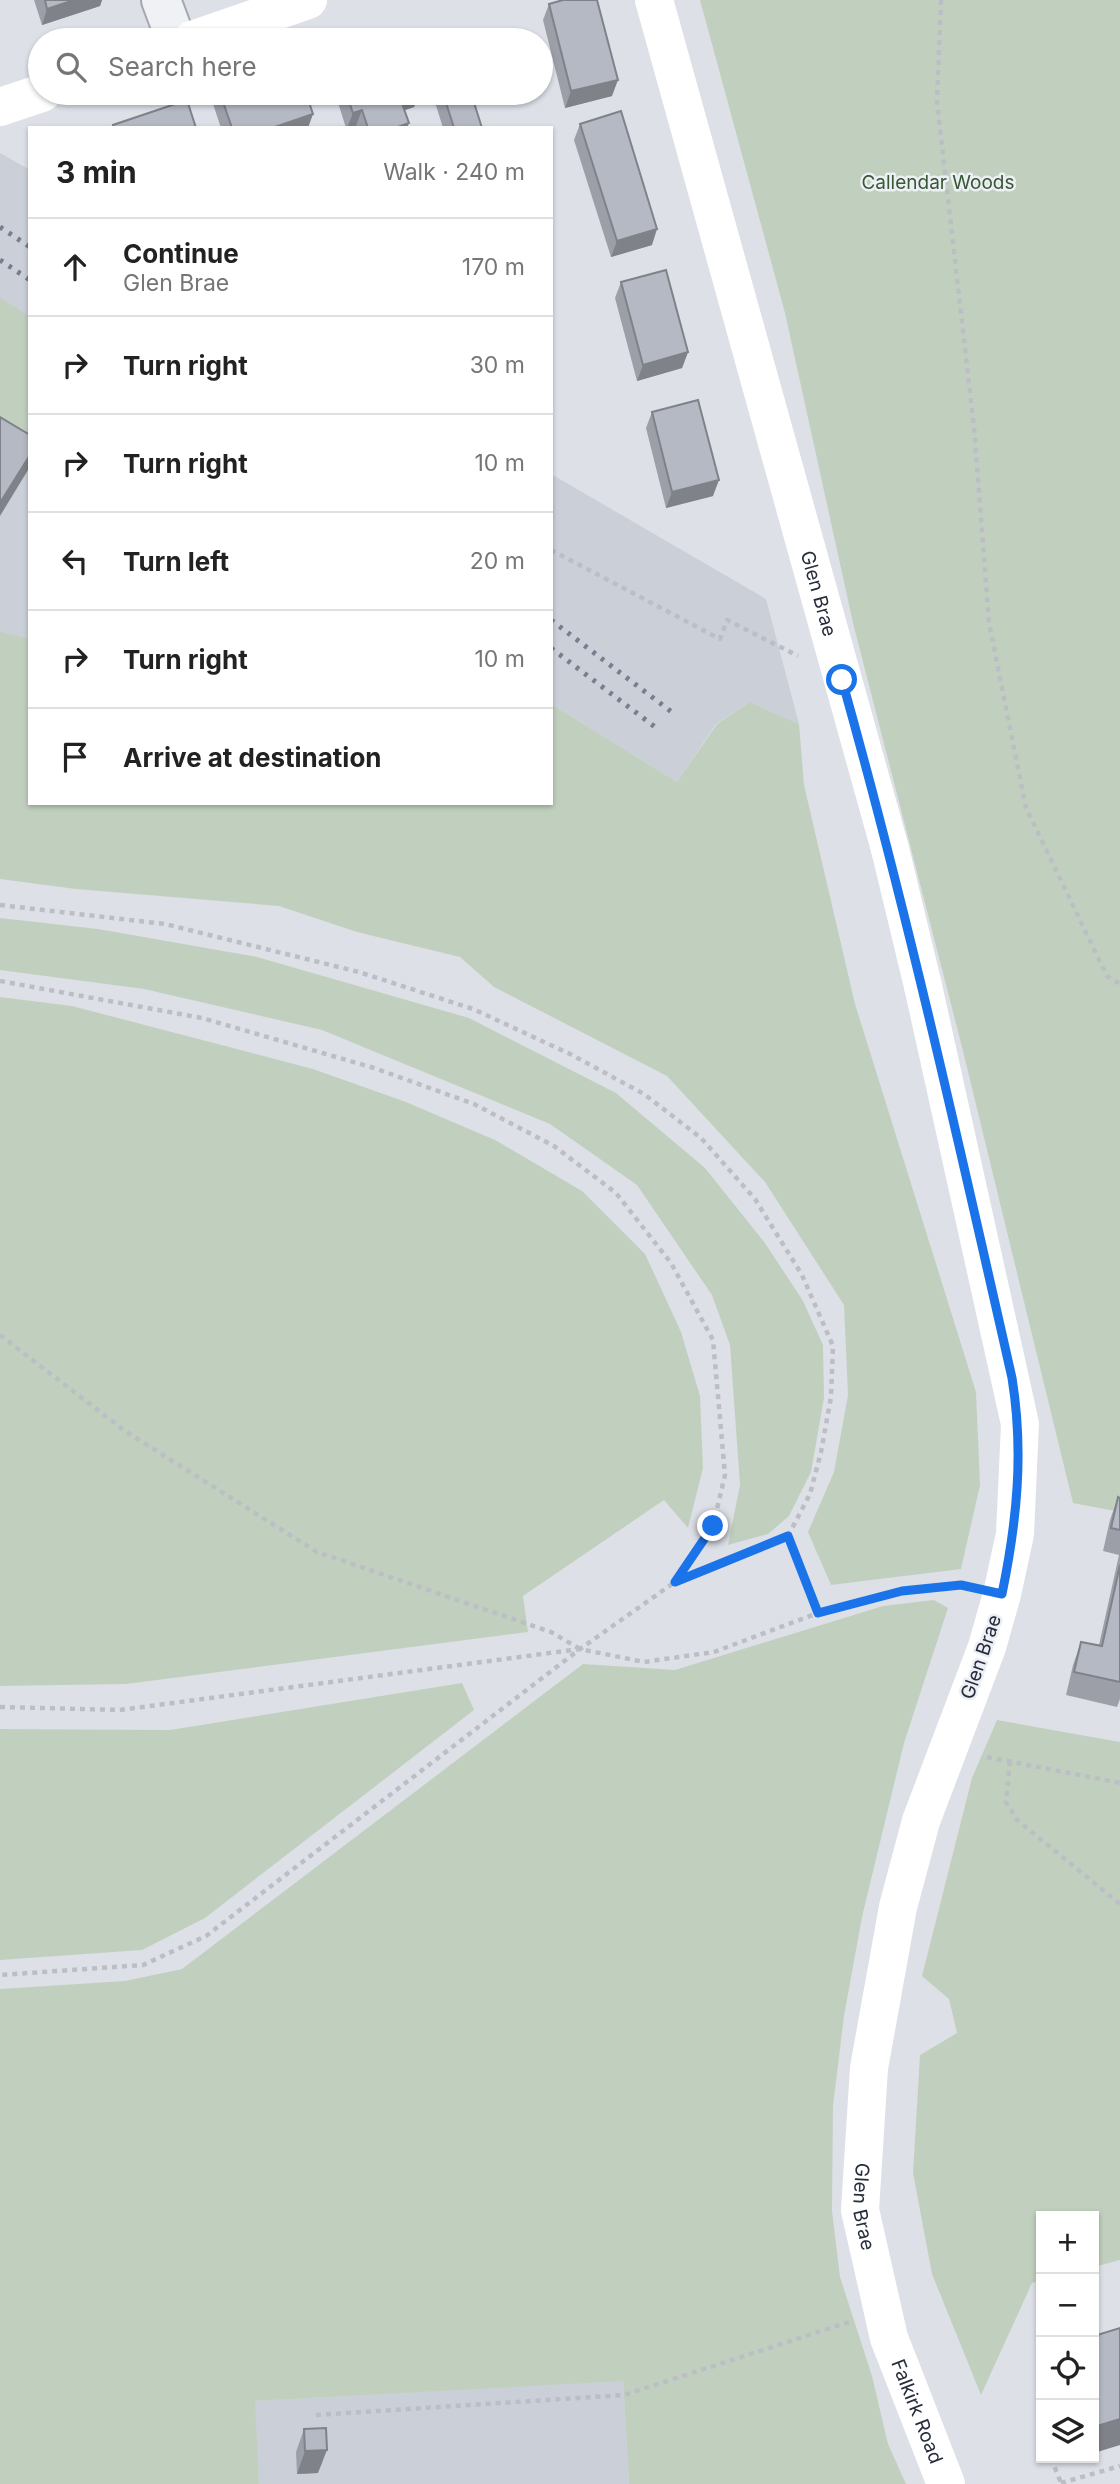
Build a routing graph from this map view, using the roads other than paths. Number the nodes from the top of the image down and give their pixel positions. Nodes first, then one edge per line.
1 (161, 0) edge
2 (307, 0) edge
3 (654, 0) edge
4 (172, 28) edge
5 (226, 28) edge
6 (28, 98) edge
7 (0, 107) edge
8 (886, 2324) joint
9 (946, 2484) edge

1 - 4 street
2 - 5 main road
3 - 8 main road, Glen Brae, bridge
6 - 7 main road
8 - 9 main road, Falkirk Road

